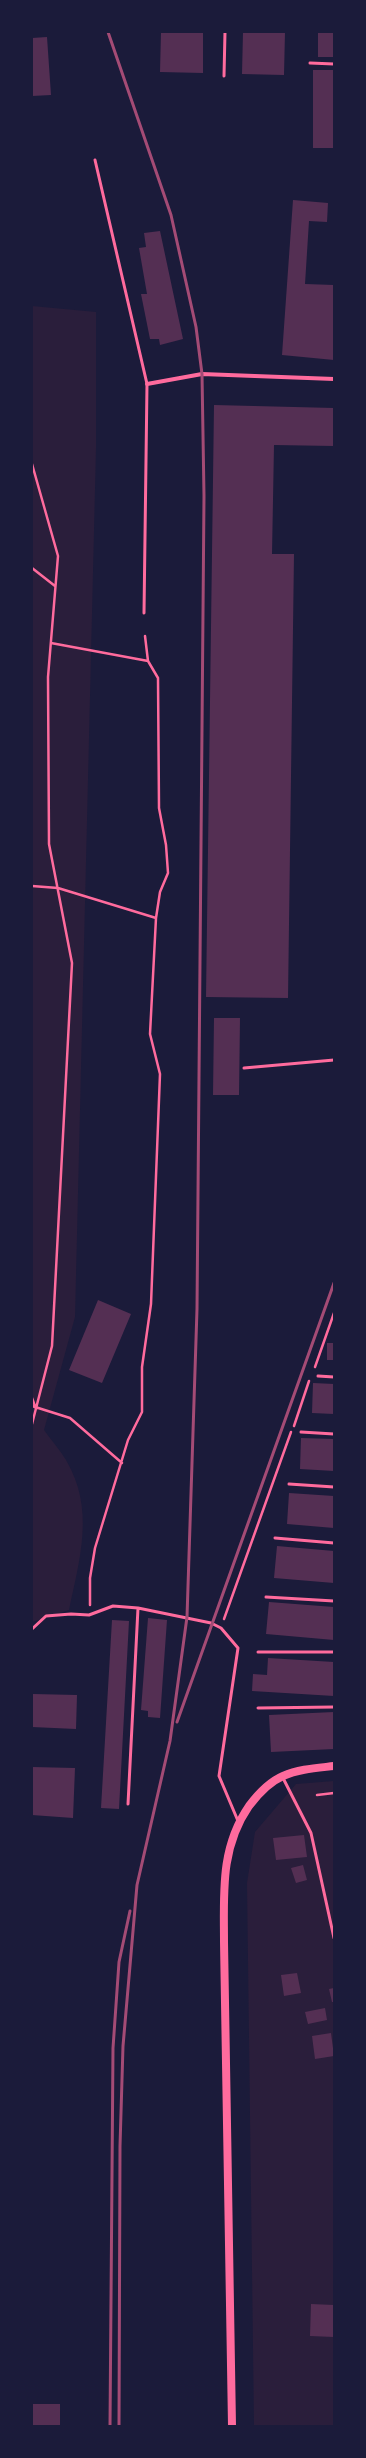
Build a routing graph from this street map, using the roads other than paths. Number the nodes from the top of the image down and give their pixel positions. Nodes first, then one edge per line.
1 (225, 32) edge
2 (310, 63) dead end
3 (334, 64) edge
4 (224, 76) dead end
5 (95, 160) dead end
6 (334, 379) edge
7 (147, 384) junction
8 (144, 613) dead end
9 (334, 1060) edge
10 (244, 1068) dead end
11 (318, 1376) dead end
12 (334, 1377) edge
13 (301, 1432) dead end
14 (334, 1434) edge
15 (289, 1484) dead end
16 (334, 1487) edge
17 (275, 1538) dead end
18 (334, 1543) edge
19 (266, 1597) dead end
20 (334, 1601) edge
21 (138, 1608) junction
22 (32, 1629) edge
23 (258, 1652) dead end
24 (334, 1652) edge
25 (334, 1707) edge
26 (258, 1708) dead end
27 (334, 1766) edge
28 (282, 1776) junction
29 (128, 1804) dead end
30 (238, 1821) junction
31 (334, 1938) edge
32 (232, 2426) edge

1 - 4 lane
2 - 3 lane
5 - 7 lane
6 - 7 street
7 - 8 lane
9 - 10 lane
11 - 12 lane
13 - 14 lane
15 - 16 lane
17 - 18 lane
19 - 20 lane
21 - 22 lane
21 - 29 lane
21 - 30 lane
23 - 24 lane
25 - 26 lane
27 - 28 main road
28 - 30 main road
28 - 31 lane
30 - 32 main road

